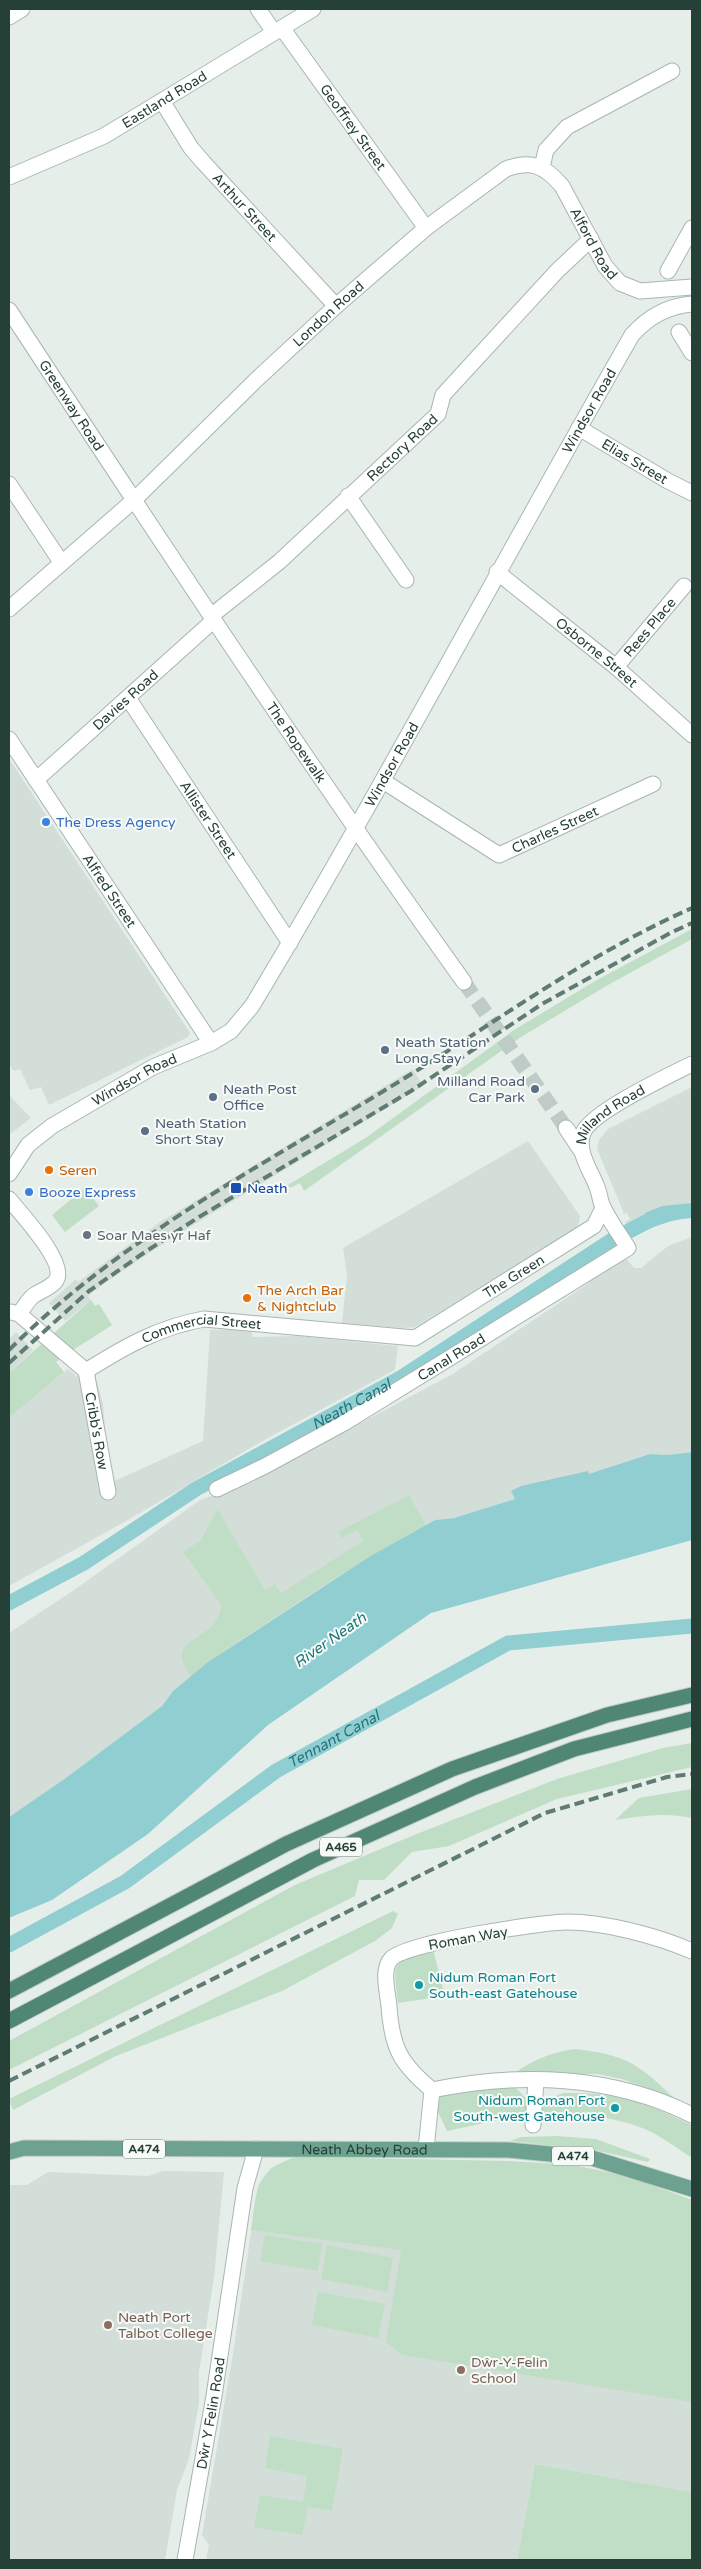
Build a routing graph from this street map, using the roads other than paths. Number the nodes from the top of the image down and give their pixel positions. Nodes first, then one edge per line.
1 (22, 9) edge
2 (258, 9) edge
3 (313, 9) edge
4 (9, 16) edge
5 (278, 30) junction
6 (672, 71) dead end
7 (162, 101) junction
8 (542, 167) junction
9 (9, 177) edge
10 (426, 228) junction
11 (692, 228) edge
12 (591, 239) junction
13 (668, 271) dead end
14 (692, 287) edge
15 (692, 304) edge
16 (336, 306) junction
17 (9, 310) edge
18 (678, 332) dead end
19 (692, 353) edge
20 (579, 428) junction
21 (9, 484) edge
22 (692, 493) edge
23 (348, 496) junction
24 (133, 500) junction
25 (61, 562) junction
26 (497, 572) junction
27 (406, 580) dead end
28 (684, 586) dead end
29 (9, 609) edge
30 (212, 618) junction
31 (616, 667) junction
32 (128, 698) junction
33 (692, 735) edge
34 (9, 738) edge
35 (36, 780) junction
36 (383, 781) junction
37 (653, 784) dead end
38 (356, 831) junction
39 (290, 943) junction
40 (464, 982) tunnel mouth
41 (211, 1043) junction
42 (692, 1064) edge
43 (566, 1128) tunnel mouth
44 (582, 1153) junction
45 (9, 1174) edge
46 (9, 1199) edge
47 (603, 1208) junction
48 (628, 1248) joint
49 (14, 1313) edge
50 (415, 1338) joint
51 (86, 1371) junction
52 (216, 1489) dead end
53 (108, 1492) dead end
54 (692, 1695) edge
55 (692, 1719) edge
56 (692, 1951) edge
57 (9, 1991) edge
58 (9, 2021) edge
59 (536, 2080) junction
60 (432, 2090) junction
61 (692, 2115) edge
62 (534, 2125) dead end
63 (256, 2149) junction
64 (426, 2149) junction
65 (9, 2152) edge
66 (692, 2189) edge
67 (185, 2560) edge

1 - 4 street
2 - 5 street, Geoffrey Street
3 - 5 street, Eastland Road
5 - 7 street, Eastland Road
5 - 10 street, Geoffrey Street
6 - 8 street
7 - 9 street, Eastland Road
7 - 16 street, Arthur Street
8 - 10 street, London Road
8 - 12 street, Alford Road
10 - 16 street, London Road
11 - 13 street
12 - 14 street, Alford Road
12 - 23 street, Rectory Road
15 - 20 street, Windsor Road
16 - 24 street, London Road
17 - 24 street, Greenway Road
18 - 19 street
20 - 22 street, Elias Street
20 - 26 street, Windsor Road
21 - 25 street
23 - 27 street
23 - 30 street, Rectory Road
24 - 25 street, London Road
24 - 30 street, The Ropewalk
25 - 29 street, London Road
26 - 31 street, Osborne Street
26 - 36 street, Windsor Road
28 - 31 street, Rees Place
30 - 32 street, Davies Road
30 - 38 street, The Ropewalk
31 - 33 street, Osborne Street
32 - 35 street, Davies Road
32 - 39 street, Allister Street
34 - 35 street, Alfred Street
35 - 41 street, Alfred Street
36 - 37 street, Charles Street
36 - 38 street, Windsor Road
38 - 39 street, Windsor Road
38 - 40 street, The Ropewalk
39 - 41 street, Windsor Road
41 - 45 street, Windsor Road
42 - 44 street, Milland Road
43 - 44 street
44 - 47 street, Milland Road
46 - 49 street
47 - 48 street, Milland Road
47 - 50 street, The Green
48 - 52 street, Canal Road
49 - 51 street
50 - 51 street, Commercial Street
51 - 53 street, Cribb's Row
54 - 57 highway, A465
55 - 58 highway, A465
56 - 60 street, Roman Way
59 - 60 street
59 - 61 street
59 - 62 street
60 - 64 street
63 - 64 main road, Neath Abbey Road / A474
63 - 65 main road, Neath Abbey Road / A474
63 - 67 street, Dŵr Y Felin Road
64 - 66 main road, Neath Abbey Road / A474

